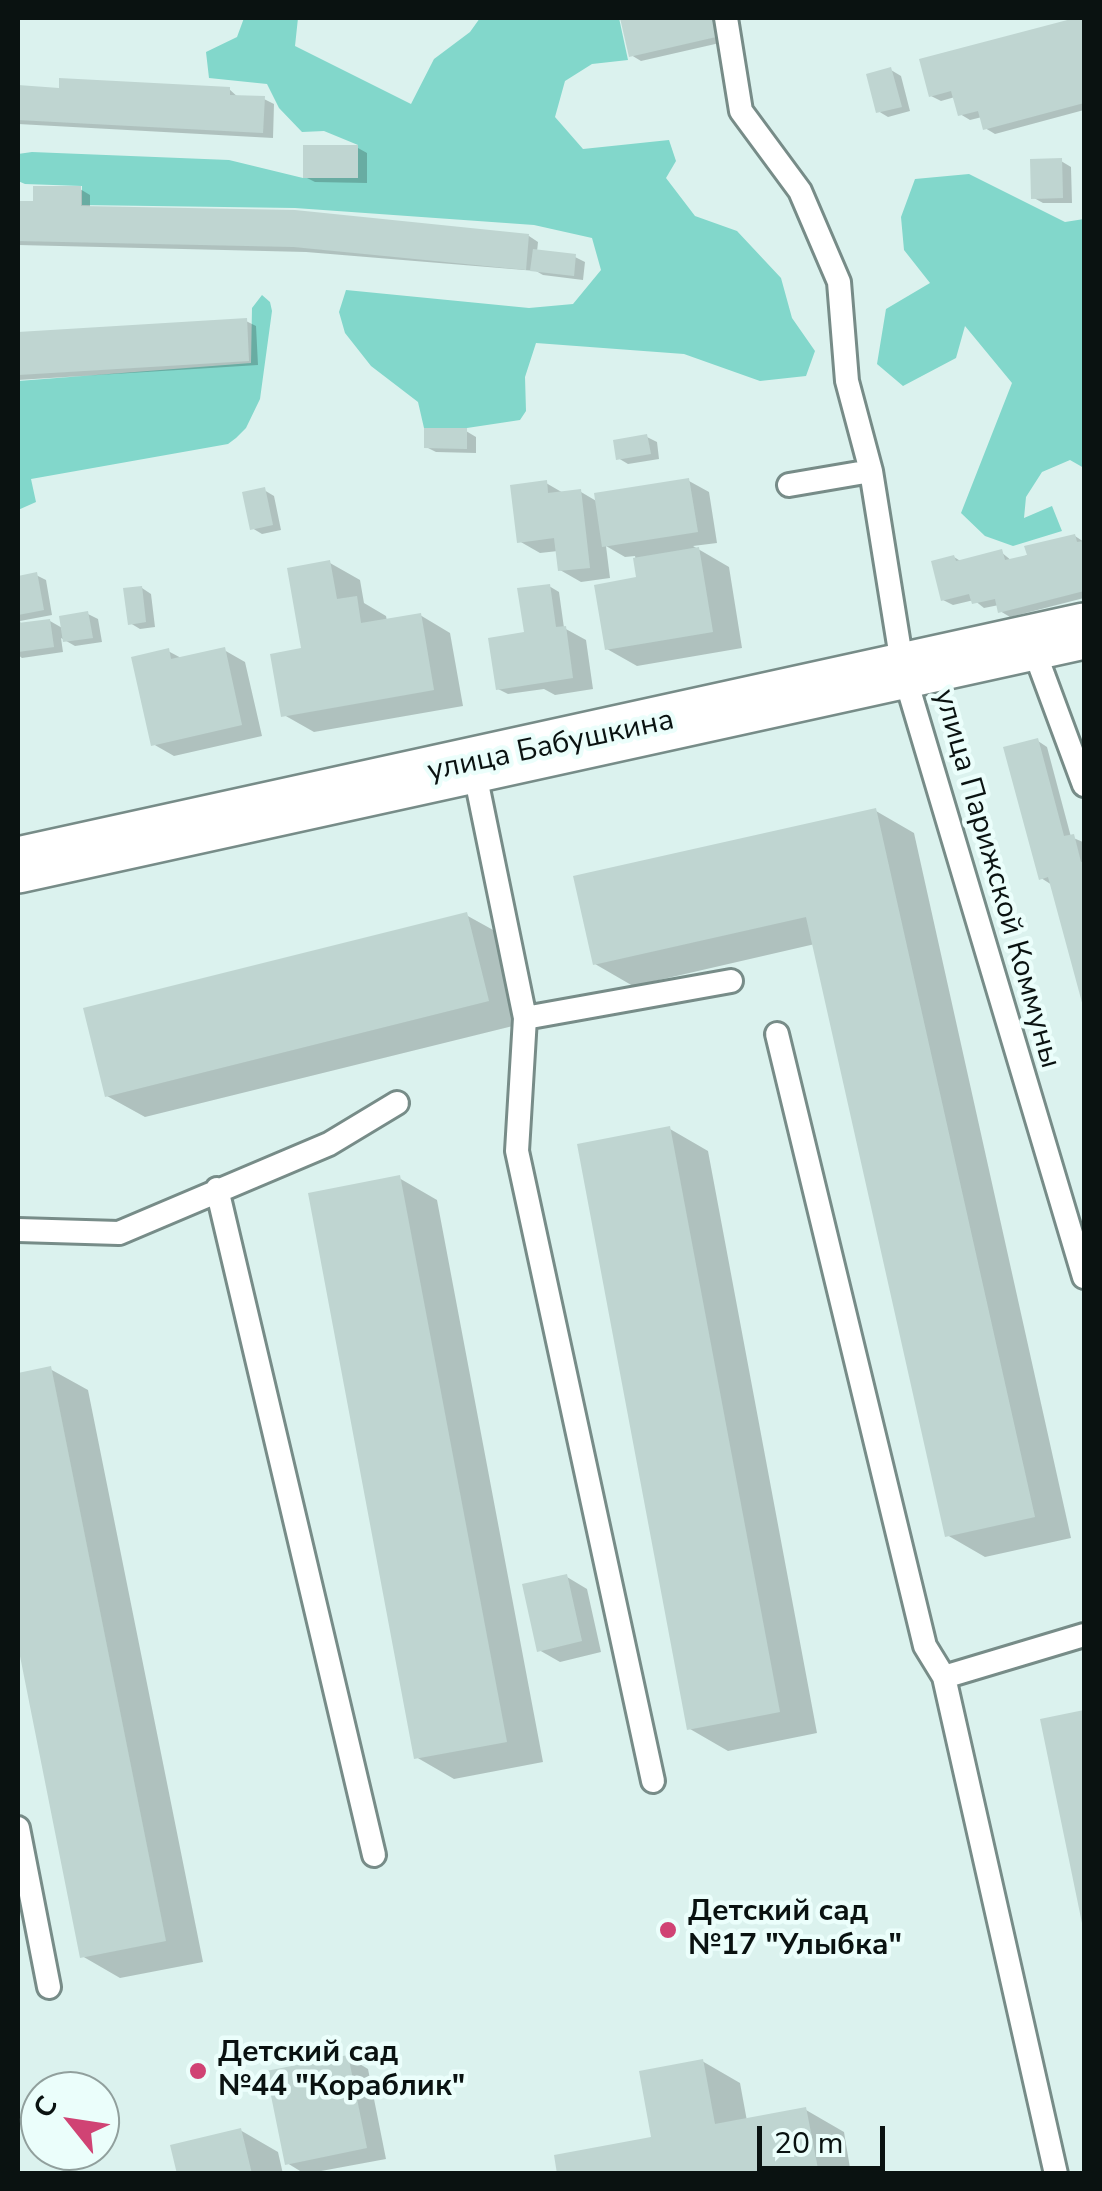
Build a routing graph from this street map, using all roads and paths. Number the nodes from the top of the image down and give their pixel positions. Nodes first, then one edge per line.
1 (726, 18) edge
2 (871, 471) junction
3 (789, 485) dead end
4 (1084, 630) edge
5 (1031, 642) junction
6 (903, 670) junction
7 (474, 764) junction
8 (1084, 785) edge
9 (18, 865) edge
10 (731, 980) dead end
11 (525, 1018) junction
12 (777, 1034) dead end
13 (397, 1102) dead end
14 (217, 1190) junction
15 (18, 1230) edge
16 (1084, 1276) edge
17 (1084, 1635) edge
18 (944, 1677) junction
19 (652, 1781) dead end
20 (18, 1828) edge
21 (374, 1855) dead end
22 (49, 1988) dead end
23 (1056, 2174) edge

1 - 2 lane, улица Парижской Коммуны
2 - 3 lane
2 - 6 lane, улица Парижской Коммуны
4 - 5 street, улица Бабушкина
5 - 6 street, улица Бабушкина
5 - 8 lane
6 - 7 street, улица Бабушкина
6 - 16 lane, улица Парижской Коммуны
7 - 9 street, улица Бабушкина
7 - 11 lane
10 - 11 lane
11 - 19 lane
12 - 18 lane
13 - 14 lane
14 - 15 lane
14 - 21 lane
17 - 18 lane
18 - 23 lane
20 - 22 lane

